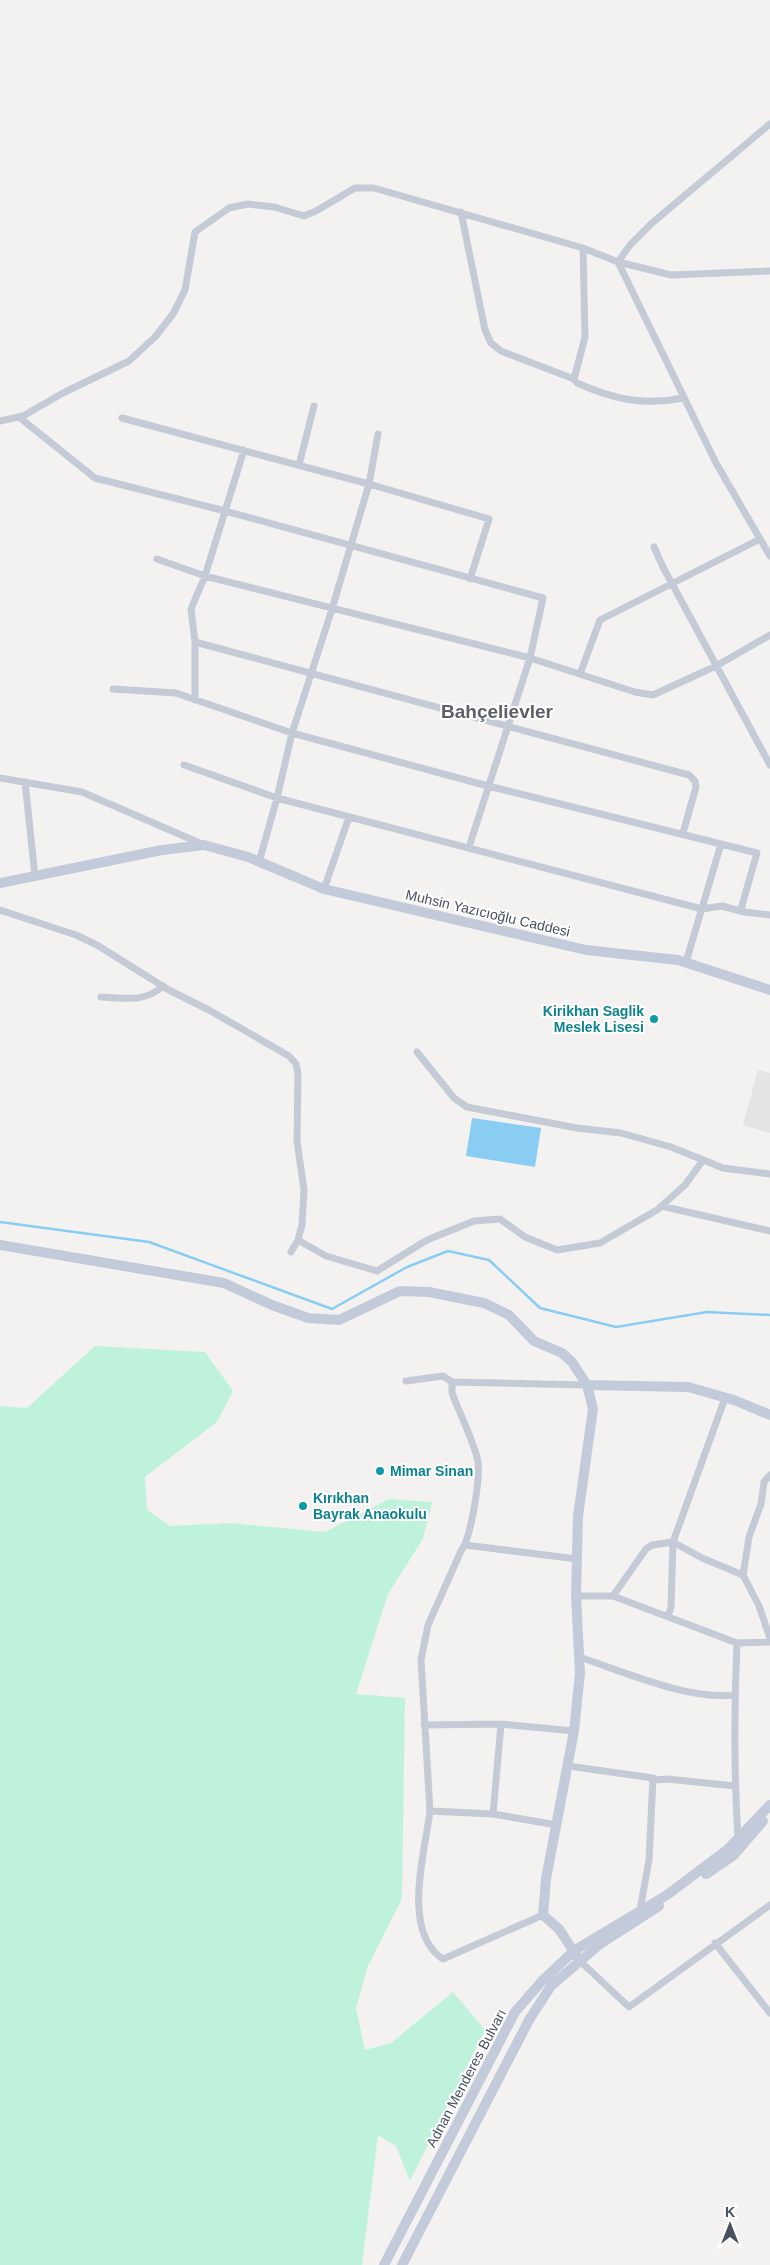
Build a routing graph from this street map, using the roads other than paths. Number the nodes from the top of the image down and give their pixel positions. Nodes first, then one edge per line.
1 (770, 124) edge
2 (462, 212) junction
3 (583, 248) junction
4 (618, 262) junction
5 (770, 272) edge
6 (574, 379) junction
7 (683, 398) junction
8 (314, 406) dead end
9 (19, 417) junction
10 (122, 418) dead end
11 (0, 421) edge
12 (378, 434) dead end
13 (244, 450) junction
14 (300, 465) junction
15 (369, 484) junction
16 (225, 511) junction
17 (760, 539) junction
18 (350, 546) junction
19 (654, 547) dead end
20 (770, 556) edge
21 (158, 559) dead end
22 (206, 576) junction
23 (470, 579) junction
24 (671, 584) junction
25 (332, 609) junction
26 (769, 638) edge
27 (195, 642) junction
28 (530, 658) junction
29 (716, 666) junction
30 (312, 674) junction
31 (580, 674) junction
32 (112, 689) dead end
33 (195, 700) junction
34 (507, 725) junction
35 (292, 733) junction
36 (184, 765) dead end
37 (770, 765) edge
38 (0, 778) edge
39 (25, 782) junction
40 (488, 786) junction
41 (277, 798) junction
42 (349, 817) junction
43 (683, 833) junction
44 (721, 844) junction
45 (204, 845) junction
46 (469, 847) junction
47 (259, 862) junction
48 (35, 876) junction
49 (0, 883) edge
50 (324, 889) junction
51 (702, 909) junction
52 (0, 910) edge
53 (744, 912) junction
54 (770, 915) edge
55 (686, 962) junction
56 (163, 986) junction
57 (770, 990) edge
58 (101, 997) dead end
59 (417, 1052) dead end
60 (703, 1160) junction
61 (770, 1174) edge
62 (661, 1206) junction
63 (770, 1231) edge
64 (298, 1240) junction
65 (0, 1245) edge
66 (291, 1252) dead end
67 (406, 1381) dead end
68 (452, 1382) junction
69 (587, 1385) junction
70 (725, 1398) junction
71 (770, 1415) edge
72 (770, 1475) edge
73 (770, 1499) edge
74 (761, 1504) junction
75 (674, 1542) junction
76 (465, 1545) junction
77 (577, 1559) junction
78 (743, 1575) junction
79 (576, 1596) junction
80 (613, 1596) junction
81 (668, 1616) junction
82 (770, 1638) edge
83 (770, 1642) edge
84 (737, 1643) junction
85 (579, 1657) junction
86 (734, 1695) junction
87 (501, 1724) junction
88 (424, 1725) junction
89 (574, 1732) junction
90 (568, 1766) junction
91 (653, 1778) junction
92 (735, 1786) junction
93 (770, 1804) edge
94 (430, 1811) junction
95 (770, 1813) edge
96 (493, 1814) junction
97 (557, 1825) junction
98 (738, 1838) junction
99 (770, 1906) edge
100 (640, 1910) junction
101 (543, 1916) junction
102 (715, 1943) junction
103 (575, 1950) junction
104 (580, 1961) junction
105 (770, 2013) edge
106 (384, 2265) edge
107 (402, 2265) edge

1 - 4 street
2 - 3 street
2 - 6 street
2 - 9 street
3 - 4 street
3 - 6 street
4 - 5 street
4 - 7 street
6 - 7 street
7 - 17 street
8 - 14 street
9 - 11 street
9 - 16 street
10 - 13 street
12 - 15 street
13 - 14 street
13 - 16 street
14 - 15 street
15 - 18 street
15 - 23 street
16 - 18 street
16 - 22 street
17 - 20 street
17 - 24 street
18 - 23 street
18 - 25 street
19 - 24 street
21 - 22 street
22 - 25 street
22 - 27 street
23 - 28 street
24 - 29 street
24 - 31 street
25 - 28 street
25 - 30 street
26 - 29 street
27 - 30 street
27 - 33 street
28 - 31 street
28 - 34 street
29 - 31 street
29 - 37 street
30 - 34 street
30 - 35 street
32 - 33 street
33 - 35 street
34 - 40 street
34 - 43 street
35 - 40 street
35 - 41 street
36 - 41 street
38 - 39 street
39 - 45 street
39 - 48 street
40 - 43 street
40 - 46 street
41 - 42 street
41 - 47 street
42 - 46 street
42 - 50 street
43 - 44 street
44 - 51 street
44 - 53 street
45 - 47 street, Muhsin Yazıcıoğlu Caddesi
45 - 48 street
46 - 51 street
47 - 50 street, Muhsin Yazıcıoğlu Caddesi
48 - 49 street
50 - 55 street, Muhsin Yazıcıoğlu Caddesi
51 - 53 street
51 - 55 street
52 - 56 street
53 - 54 street
55 - 57 street, Muhsin Yazıcıoğlu Caddesi
56 - 58 street
56 - 64 street
59 - 60 street
60 - 61 street
60 - 62 street
62 - 63 street
62 - 64 street
64 - 66 street
65 - 69 street
67 - 68 street
68 - 69 street
68 - 76 street
69 - 70 street
69 - 77 street
70 - 71 street
70 - 75 street
72 - 74 street
73 - 74 street
74 - 78 street
75 - 78 street
75 - 80 street
75 - 81 street
76 - 77 street
76 - 88 street
77 - 79 street
78 - 82 street
79 - 80 street
79 - 85 street
80 - 81 street
81 - 84 street
83 - 84 street
84 - 86 street
85 - 86 street
85 - 89 street
86 - 92 street
87 - 88 street
87 - 89 street
87 - 96 street
88 - 94 street
89 - 90 street
90 - 91 street
90 - 97 street
91 - 92 street
91 - 100 street
92 - 98 street
93 - 98 street, Adnan Menderes Bulvarı
94 - 96 street
94 - 101 street
95 - 104 street, Adnan Menderes Bulvarı
96 - 97 street
97 - 101 street
98 - 100 street, Adnan Menderes Bulvarı
99 - 102 street
100 - 103 street, Adnan Menderes Bulvarı
101 - 103 street
102 - 104 street
102 - 105 street
103 - 104 street
103 - 106 street, Adnan Menderes Bulvarı
104 - 107 street, Adnan Menderes Bulvarı

